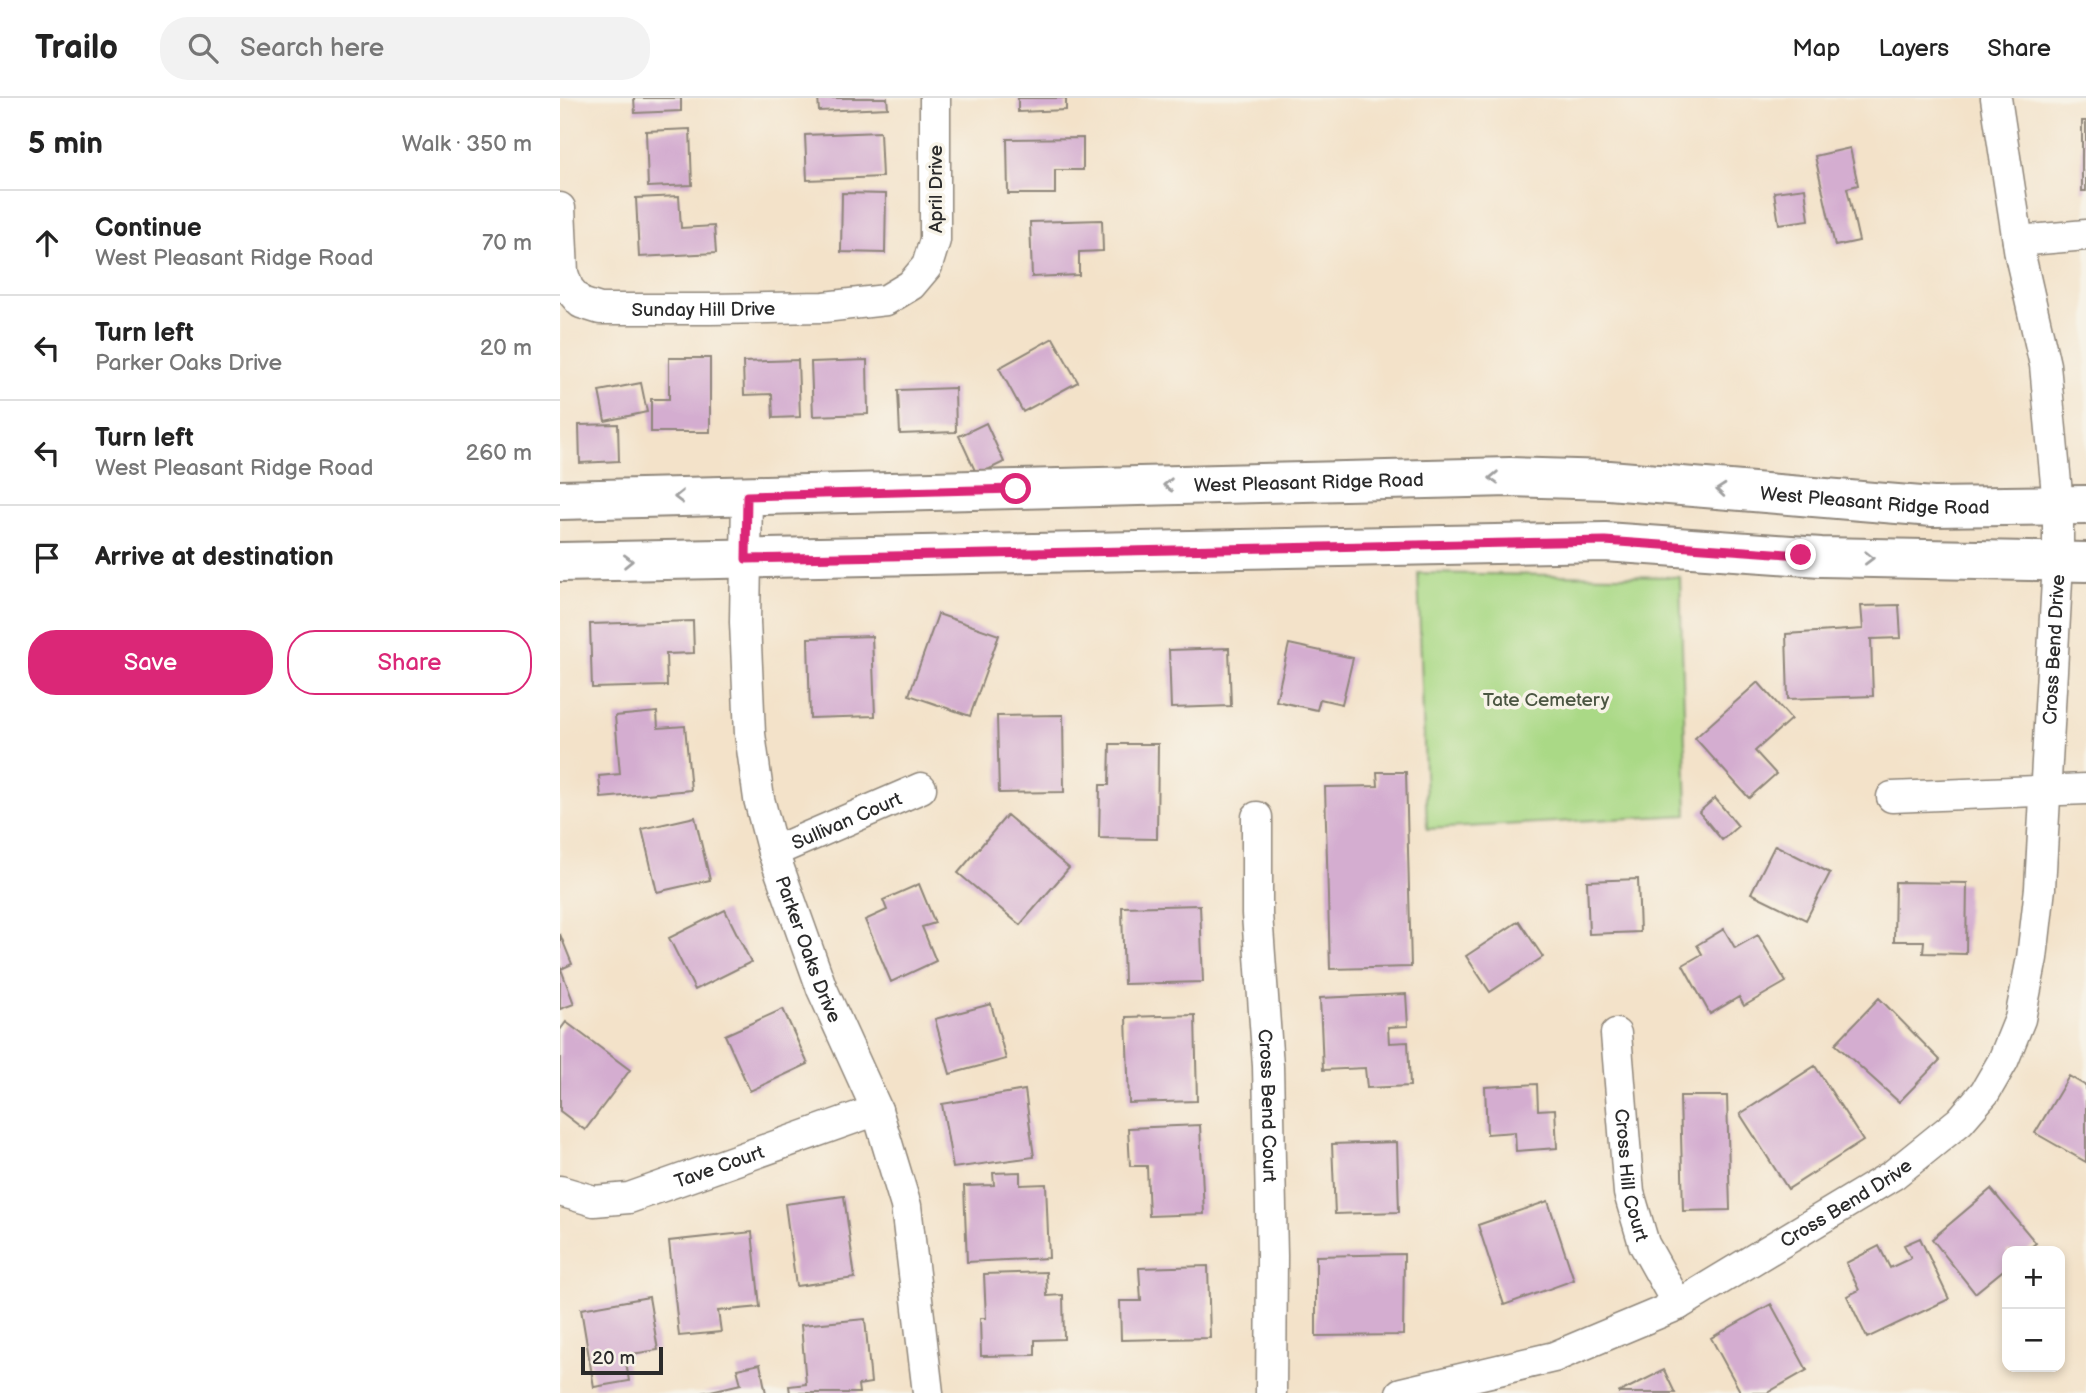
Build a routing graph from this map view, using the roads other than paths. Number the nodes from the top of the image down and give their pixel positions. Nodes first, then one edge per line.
1 (935, 98) edge
2 (1996, 98) edge
3 (560, 208) edge
4 (2086, 235) edge
5 (2018, 241) junction
6 (919, 275) joint
7 (747, 496) junction
8 (560, 500) edge
9 (2072, 505) edge
10 (746, 559) junction
11 (560, 562) edge
12 (2072, 562) edge
13 (920, 788) dead end
14 (2086, 789) edge
15 (2046, 792) junction
16 (1892, 797) dead end
17 (1257, 817) dead end
18 (773, 852) junction
19 (1616, 1034) dead end
20 (877, 1110) junction
21 (560, 1191) edge
22 (1678, 1305) junction
23 (928, 1393) edge
24 (1270, 1393) edge
25 (1401, 1393) edge

1 - 6 street, April Drive
2 - 5 street
3 - 6 street, Sunday Hill Drive
4 - 5 street
5 - 9 street
7 -> 8 main road, West Pleasant Ridge Road
9 -> 7 main road, West Pleasant Ridge Road
7 - 10 street, Parker Oaks Drive
9 - 12 street, Cross Bend Drive
11 -> 10 main road
10 -> 12 main road
10 - 18 street, Parker Oaks Drive
12 - 15 street, Cross Bend Drive
13 - 18 street, Sullivan Court
14 - 15 street
15 - 16 street
15 - 22 street, Cross Bend Drive
17 - 24 street, Cross Bend Court
18 - 20 street, Parker Oaks Drive
19 - 22 street, Cross Hill Court
20 - 21 street, Tave Court
20 - 23 street, Parker Oaks Drive
22 - 25 street, Cross Bend Drive

